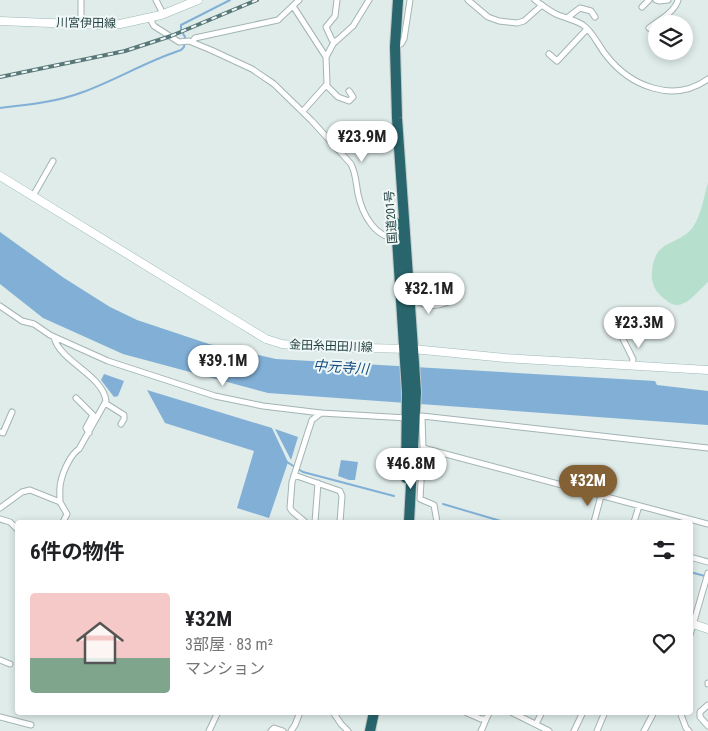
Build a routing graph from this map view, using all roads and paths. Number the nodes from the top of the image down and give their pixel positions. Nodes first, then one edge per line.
1 (81, 0) edge
2 (156, 0) edge
3 (198, 0) edge
4 (299, 0) edge
5 (337, 0) edge
6 (369, 0) edge
7 (392, 0) edge
8 (398, 0) edge
9 (410, 0) edge
10 (468, 0) edge
11 (535, 0) edge
12 (649, 0) edge
13 (656, 0) edge
14 (668, 0) edge
15 (678, 0) edge
16 (181, 4) edge
17 (542, 5) junction
18 (293, 6) junction
19 (642, 7) dead end
20 (163, 14) junction
21 (666, 15) edge
22 (149, 17) junction
23 (595, 17) dead end
24 (567, 18) junction
25 (0, 21) edge
26 (81, 24) junction
27 (587, 29) junction
28 (190, 42) junction
29 (335, 42) junction
30 (395, 46) junction
31 (549, 54) dead end
32 (326, 57) junction
33 (708, 78) edge
34 (326, 85) junction
35 (349, 91) dead end
36 (302, 111) junction
37 (53, 162) dead end
38 (0, 176) edge
39 (32, 196) junction
40 (397, 238) junction
41 (430, 288) dead end
42 (409, 299) junction
43 (446, 303) dead end
44 (425, 304) junction
45 (0, 306) edge
46 (622, 336) dead end
47 (54, 337) junction
48 (409, 349) junction
49 (632, 365) junction
50 (708, 370) edge
51 (76, 398) dead end
52 (106, 404) junction
53 (12, 412) dead end
54 (321, 413) junction
55 (413, 415) junction
56 (121, 424) dead end
57 (0, 432) edge
58 (89, 433) junction
59 (422, 448) junction
60 (708, 448) edge
61 (294, 475) junction
62 (318, 483) junction
63 (601, 496) junction
64 (60, 502) junction
65 (639, 506) junction
66 (0, 508) edge
67 (0, 519) edge
68 (64, 520) edge
69 (303, 520) edge
70 (315, 520) edge
71 (340, 520) edge
72 (402, 520) edge
73 (409, 520) edge
74 (437, 520) edge
75 (595, 520) edge
76 (635, 520) edge
77 (693, 520) edge
78 (693, 520) edge
79 (708, 524) edge
80 (15, 527) edge
81 (693, 558) edge
82 (708, 562) edge
83 (708, 573) edge
84 (693, 620) edge
85 (693, 623) edge
86 (708, 629) edge
87 (0, 660) edge
88 (10, 664) dead end
89 (708, 705) edge
90 (217, 715) edge
91 (299, 715) edge
92 (335, 715) edge
93 (367, 715) edge
94 (373, 715) edge
95 (472, 715) edge
96 (488, 715) edge
97 (517, 715) edge
98 (540, 715) edge
99 (582, 715) edge
100 (604, 715) edge
101 (652, 715) edge
102 (681, 715) edge
103 (0, 717) edge
104 (485, 718) junction
105 (536, 724) junction
106 (31, 725) dead end
107 (708, 726) edge
108 (686, 730) edge
109 (209, 731) edge
110 (271, 731) edge
111 (282, 731) edge
112 (291, 731) edge
113 (348, 731) edge
114 (363, 731) edge
115 (370, 731) edge
116 (481, 731) edge
117 (549, 731) edge
118 (574, 731) edge
119 (597, 731) edge
120 (644, 731) edge

1 - 26 street
2 - 20 street
3 - 16 main road, 川宮伊田線
4 - 18 street
5 - 29 street
6 - 29 street
7 - 40 highway, 国道201号
8 - 30 highway, 国道201号
9 - 30 street
10 - 17 street
11 - 17 street
12 - 19 street
13 - 14 street
15 - 21 street
16 - 20 main road, 川宮伊田線
17 - 24 street
18 - 28 street
18 - 32 street
20 - 22 main road, 川宮伊田線
22 - 26 main road, 川宮伊田線
22 - 28 street
23 - 24 street
24 - 27 street
25 - 26 main road, 川宮伊田線
27 - 31 street
27 - 33 street
28 - 36 street
29 - 32 street
30 - 42 highway, 国道201号
32 - 34 street
34 - 35 street
34 - 36 street
36 - 40 street
37 - 39 street
38 - 39 main road, 金田糸田田川線
39 - 48 main road, 金田糸田田川線
40 - 48 highway, 国道201号
41 - 44 street
42 - 44 street
42 - 48 highway, 国道201号
43 - 44 street
45 - 47 street
46 - 49 street
47 - 52 street
47 - 54 street
48 - 49 main road, 金田糸田田川線
48 - 55 highway, 国道201号
49 - 50 main road, 金田糸田田川線
51 - 58 street
52 - 56 street
52 - 58 street
53 - 57 street
54 - 55 street
54 - 61 street
55 - 59 street
55 - 60 street
55 - 72 highway, 国道201号
55 - 73 highway, 国道201号
58 - 64 street
59 - 63 street
59 - 74 street
61 - 62 street
61 - 69 street
62 - 70 street
62 - 71 street
63 - 65 street
63 - 75 street
64 - 66 street
64 - 68 street
65 - 76 street
65 - 78 street
67 - 80 street
77 - 79 street
81 - 82 street
83 - 84 street
85 - 86 main road
87 - 88 street
89 - 107 street
90 - 109 street
91 - 112 street
92 - 113 street
93 - 114 highway
94 - 115 highway
95 - 104 street
96 - 104 street
97 - 105 street
98 - 105 street
99 - 118 street
100 - 119 street
101 - 120 street
102 - 108 street
103 - 106 street
104 - 116 street
105 - 117 street
110 - 111 street

